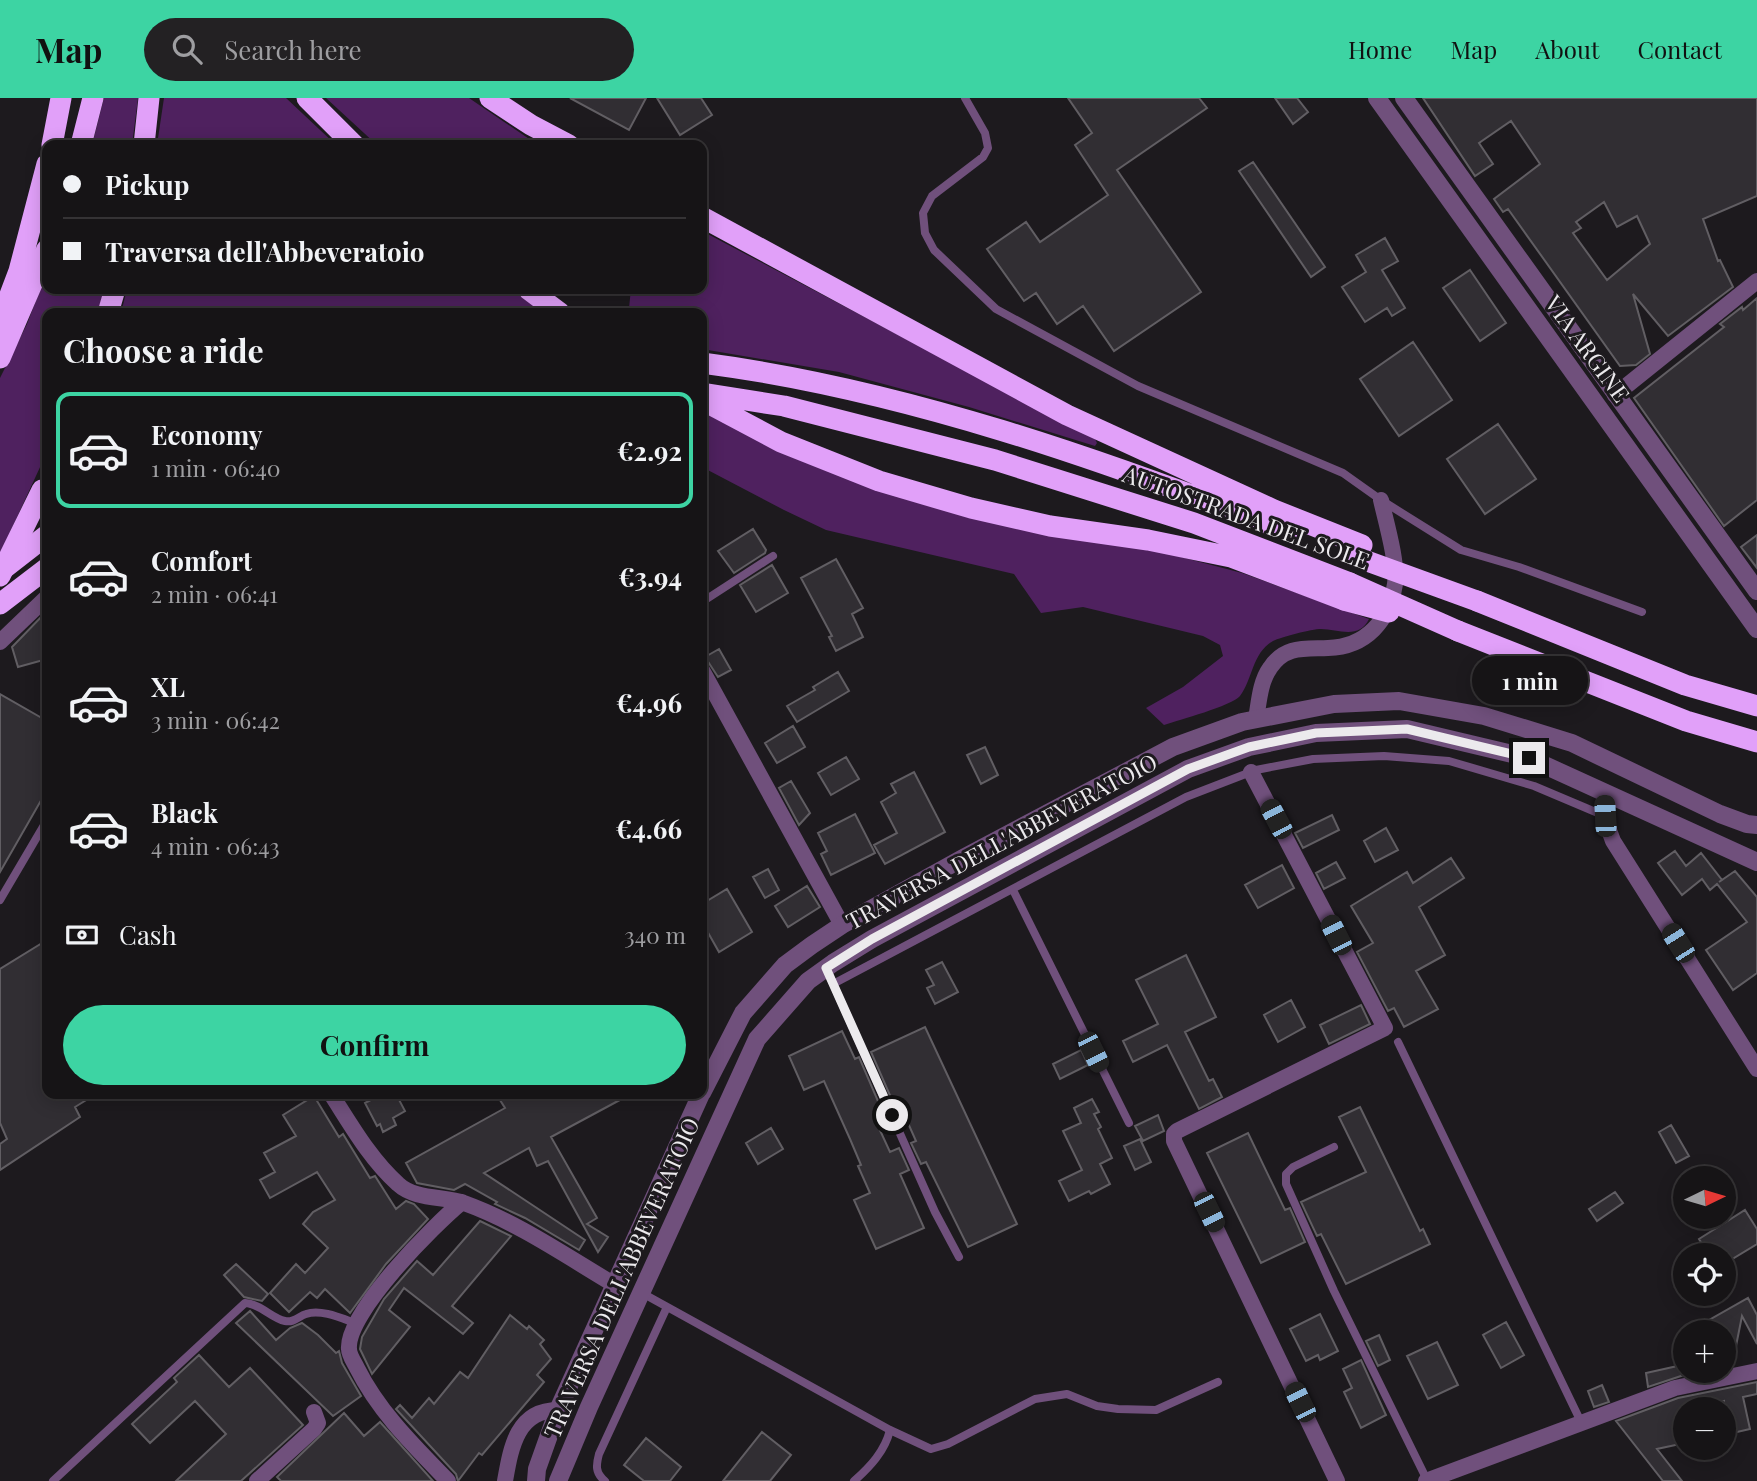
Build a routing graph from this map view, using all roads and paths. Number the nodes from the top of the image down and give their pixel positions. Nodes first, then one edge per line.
1 (61, 98) edge
2 (93, 98) edge
3 (149, 98) edge
4 (307, 98) edge
5 (490, 98) edge
6 (965, 98) edge
7 (1377, 98) edge
8 (1404, 98) edge
9 (53, 140) edge
10 (82, 140) edge
11 (145, 140) edge
12 (349, 140) edge
13 (560, 140) edge
14 (42, 183) edge
15 (707, 220) edge
16 (42, 261) edge
17 (1757, 281) edge
18 (535, 294) edge
19 (553, 308) edge
20 (0, 321) edge
21 (0, 358) edge
22 (707, 364) edge
23 (707, 394) edge
24 (1615, 395) junction
25 (707, 403) edge
26 (42, 490) edge
27 (1381, 500) junction
28 (42, 539) edge
29 (1359, 551) junction
30 (773, 556) dead end
31 (42, 572) edge
32 (0, 574) edge
33 (1347, 591) junction
34 (1757, 591) edge
35 (707, 599) edge
36 (42, 602) edge
37 (0, 604) edge
38 (1642, 611) dead end
39 (1757, 629) edge
40 (0, 642) edge
41 (707, 679) edge
42 (1757, 706) edge
43 (1256, 719) junction
44 (1757, 742) edge
45 (1251, 772) junction
46 (1606, 793) junction
47 (1605, 816) junction
48 (1757, 825) edge
49 (42, 829) edge
50 (1757, 862) edge
51 (1013, 890) junction
52 (0, 900) edge
53 (842, 925) junction
54 (830, 976) junction
55 (1398, 1042) dead end
56 (1757, 1069) edge
57 (707, 1083) edge
58 (334, 1099) edge
59 (699, 1099) edge
60 (1129, 1123) dead end
61 (1334, 1147) dead end
62 (462, 1202) junction
63 (959, 1257) dead end
64 (615, 1285) junction
65 (642, 1293) junction
66 (667, 1307) junction
67 (355, 1324) junction
68 (1757, 1371) edge
69 (1218, 1382) dead end
70 (558, 1410) junction
71 (314, 1412) dead end
72 (1581, 1422) junction
73 (890, 1430) junction
74 (53, 1481) edge
75 (257, 1481) edge
76 (448, 1481) edge
77 (505, 1481) edge
78 (536, 1481) edge
79 (558, 1481) edge
80 (605, 1481) edge
81 (854, 1481) edge
82 (1337, 1481) edge
83 (1427, 1481) edge

1 - 9 highway
2 - 10 highway
3 - 11 highway
4 - 12 highway
5 - 13 highway
6 - 27 lane
7 - 39 street, VIA ARGINE
8 - 24 street, VIA ARGINE
14 - 20 highway
15 - 29 highway
16 - 21 highway
17 - 24 street
18 - 19 highway
22 - 29 highway, AUTOSTRADA DEL SOLE
23 - 33 highway, AUTOSTRADA DEL SOLE
24 - 34 street, VIA ARGINE
25 - 33 highway
26 - 32 highway, bridge
27 - 38 lane
27 - 43 street
28 - 32 highway
29 - 42 highway, bridge
30 - 35 lane
31 - 37 highway
33 - 44 highway, bridge
36 - 40 street
41 - 53 street
43 - 48 street, TRAVERSA DELL'ABBEVERATOIO
43 - 53 street, TRAVERSA DELL'ABBEVERATOIO
45 - 47 lane
45 - 51 lane
45 - 82 street
46 - 47 street
46 - 50 street, TRAVERSA DELL'ABBEVERATOIO
46 - 54 street, TRAVERSA DELL'ABBEVERATOIO
47 - 56 street
49 - 52 lane
51 - 54 lane
51 - 60 lane
53 - 57 street, TRAVERSA DELL'ABBEVERATOIO
54 - 63 lane
54 - 65 street, TRAVERSA DELL'ABBEVERATOIO
55 - 72 lane
58 - 62 street
59 - 64 street, TRAVERSA DELL'ABBEVERATOIO
61 - 83 lane
62 - 64 street
62 - 67 street
64 - 70 street, TRAVERSA DELL'ABBEVERATOIO
65 - 66 lane
65 - 79 street, TRAVERSA DELL'ABBEVERATOIO
66 - 73 lane
66 - 80 lane
67 - 74 lane
67 - 76 street
68 - 72 street
69 - 73 lane
70 - 77 street
70 - 78 street, TRAVERSA DELL'ABBEVERATOIO
71 - 75 street
72 - 83 street
73 - 81 lane

